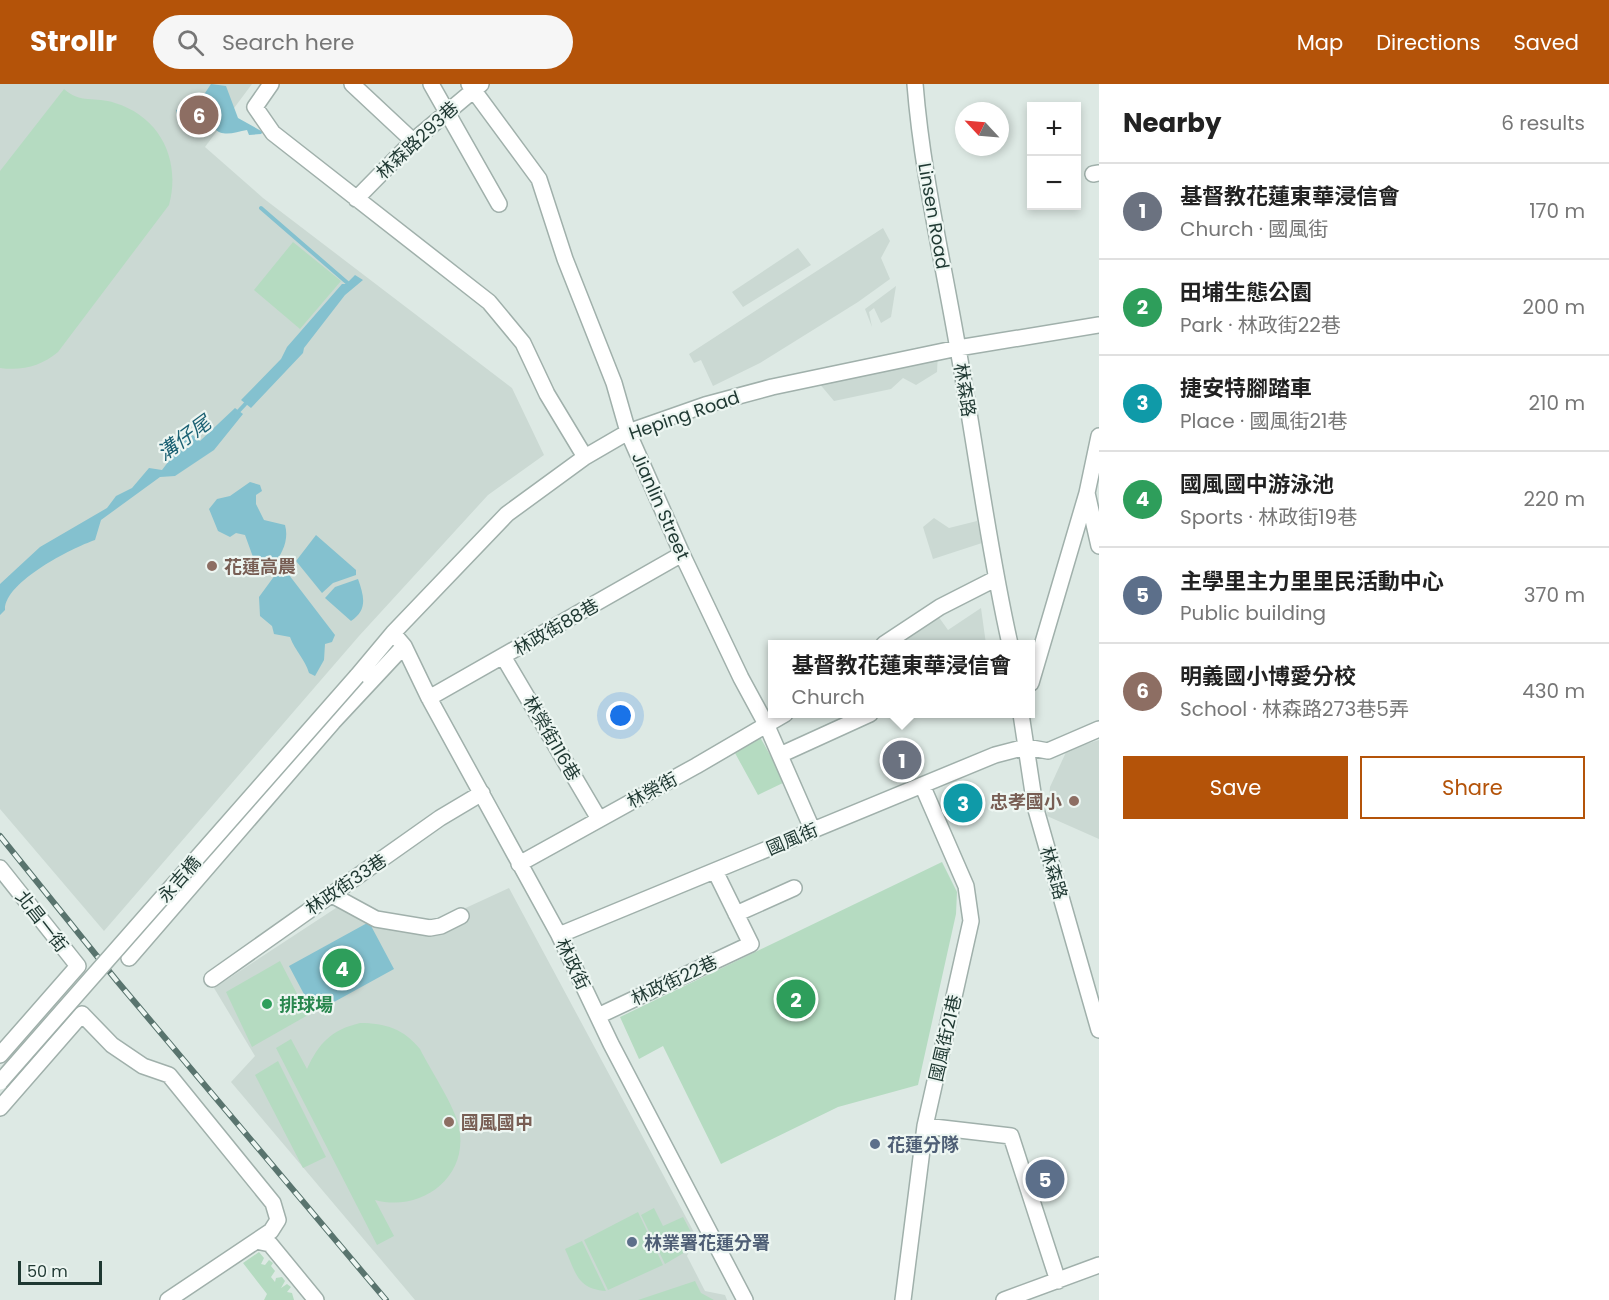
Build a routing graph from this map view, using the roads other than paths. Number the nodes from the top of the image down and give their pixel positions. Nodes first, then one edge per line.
1 (272, 84) edge
2 (352, 84) edge
3 (431, 84) edge
4 (915, 84) edge
5 (474, 86) edge
6 (447, 111) junction
7 (413, 141) junction
8 (356, 199) junction
9 (499, 204) dead end
10 (1099, 325) edge
11 (958, 348) junction
12 (628, 432) junction
13 (1099, 436) edge
14 (585, 457) junction
15 (1087, 493) junction
16 (1099, 546) edge
17 (682, 554) junction
18 (995, 579) junction
19 (393, 633) junction
20 (891, 640) edge
21 (1009, 640) edge
22 (404, 646) junction
23 (504, 658) junction
24 (1035, 668) edge
25 (357, 676) joint
26 (429, 699) junction
27 (779, 718) edge
28 (861, 718) edge
29 (1022, 718) edge
30 (767, 726) junction
31 (1099, 729) edge
32 (1026, 747) junction
33 (780, 755) junction
34 (922, 785) junction
35 (482, 793) junction
36 (599, 819) junction
37 (813, 831) junction
38 (519, 864) junction
39 (0, 868) edge
40 (715, 871) junction
41 (794, 888) dead end
42 (330, 894) junction
43 (736, 914) junction
44 (461, 916) dead end
45 (559, 935) junction
46 (129, 958) dead end
47 (212, 979) dead end
48 (598, 1016) junction
49 (1099, 1030) edge
50 (0, 1055) edge
51 (0, 1082) edge
52 (0, 1108) edge
53 (926, 1126) junction
54 (256, 1241) junction
55 (1099, 1265) edge
56 (1058, 1281) junction
57 (168, 1300) edge
58 (316, 1300) edge
59 (745, 1300) edge
60 (903, 1300) edge
61 (1004, 1300) edge

1 - 8 street
2 - 7 street
3 - 6 street
4 - 11 street, Linsen Road
5 - 6 street, 林森路293巷
5 - 12 street, Jianlin Street
6 - 7 street, 林森路293巷
6 - 9 street
7 - 8 street, 林森路293巷
8 - 14 street
10 - 11 street, Heping Road
11 - 12 street, Heping Road
11 - 18 street, 林森路
12 - 14 street, Heping Road
12 - 17 street, Jianlin Street
13 - 15 street
14 - 19 street, Heping Road
15 - 16 street
15 - 24 street
17 - 23 street, 林政街88巷
17 - 30 street, Jianlin Street
18 - 20 street
18 - 21 street, 林森路
19 - 22 street, 林政街
19 - 25 street, Heping Road
22 - 26 street, 林政街
22 - 46 street
23 - 26 street, 林政街88巷
23 - 36 street, 林榮街116巷
25 - 51 street, 永吉橋, bridge
26 - 35 street, 林政街
27 - 30 street, 林榮街
28 - 33 street
29 - 32 street, 林森路
30 - 33 street, Jianlin Street
30 - 36 street, 林榮街
31 - 32 street, 國風街
32 - 34 street, 國風街
32 - 49 street, 林森路
33 - 37 street, Jianlin Street
34 - 37 street, 國風街
34 - 53 street, 國風街21巷
35 - 38 street, 林政街
35 - 42 street, 林政街33巷
36 - 38 street, 林榮街
37 - 40 street, 國風街
38 - 45 street, 林政街
39 - 50 street, 北昌一街
40 - 43 street
40 - 45 street, 國風街
41 - 43 street
42 - 44 street
42 - 47 street, 林政街33巷
43 - 48 street, 林政街22巷
45 - 48 street, 林政街
48 - 59 street, 林政街
52 - 54 street
53 - 56 street
53 - 60 street, 國風街21巷
54 - 57 street
54 - 58 street
55 - 56 street
56 - 61 street

